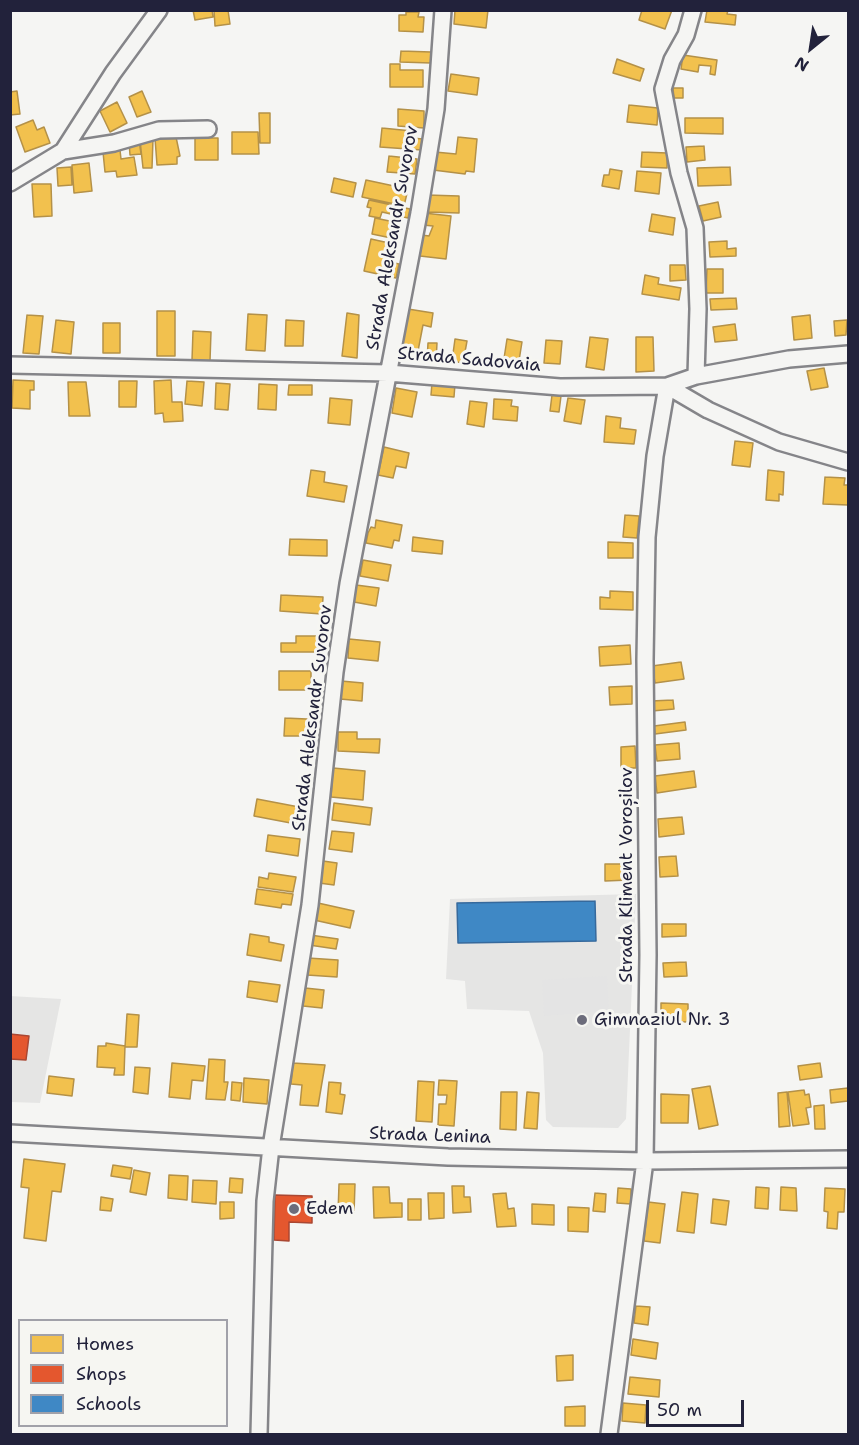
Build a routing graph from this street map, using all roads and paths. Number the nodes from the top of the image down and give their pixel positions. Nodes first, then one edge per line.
1 (159, 10) edge
2 (443, 10) edge
3 (693, 10) edge
4 (208, 129) dead end
5 (63, 151) junction
6 (10, 183) edge
7 (849, 354) edge
8 (10, 365) edge
9 (388, 373) junction
10 (696, 376) junction
11 (667, 386) junction
12 (849, 462) edge
13 (10, 1133) edge
14 (271, 1148) junction
15 (849, 1159) edge
16 (645, 1161) junction
17 (259, 1434) edge
18 (609, 1434) edge

1 - 5 street
2 - 9 street, Strada Aleksandr Suvorov
3 - 10 street
4 - 5 street
5 - 6 street
7 - 10 street, Strada Sadovaia
8 - 9 street, Strada Sadovaia
9 - 11 street, Strada Sadovaia
9 - 14 street, Strada Aleksandr Suvorov
10 - 11 street, Strada Sadovaia
11 - 12 street
11 - 16 street, Strada Kliment Voroșilov
13 - 14 street, Strada Lenina
14 - 16 street, Strada Lenina
14 - 17 street, Strada Aleksandr Suvorov
15 - 16 street, Strada Lenina
16 - 18 street, Strada Kliment Voroșilov

